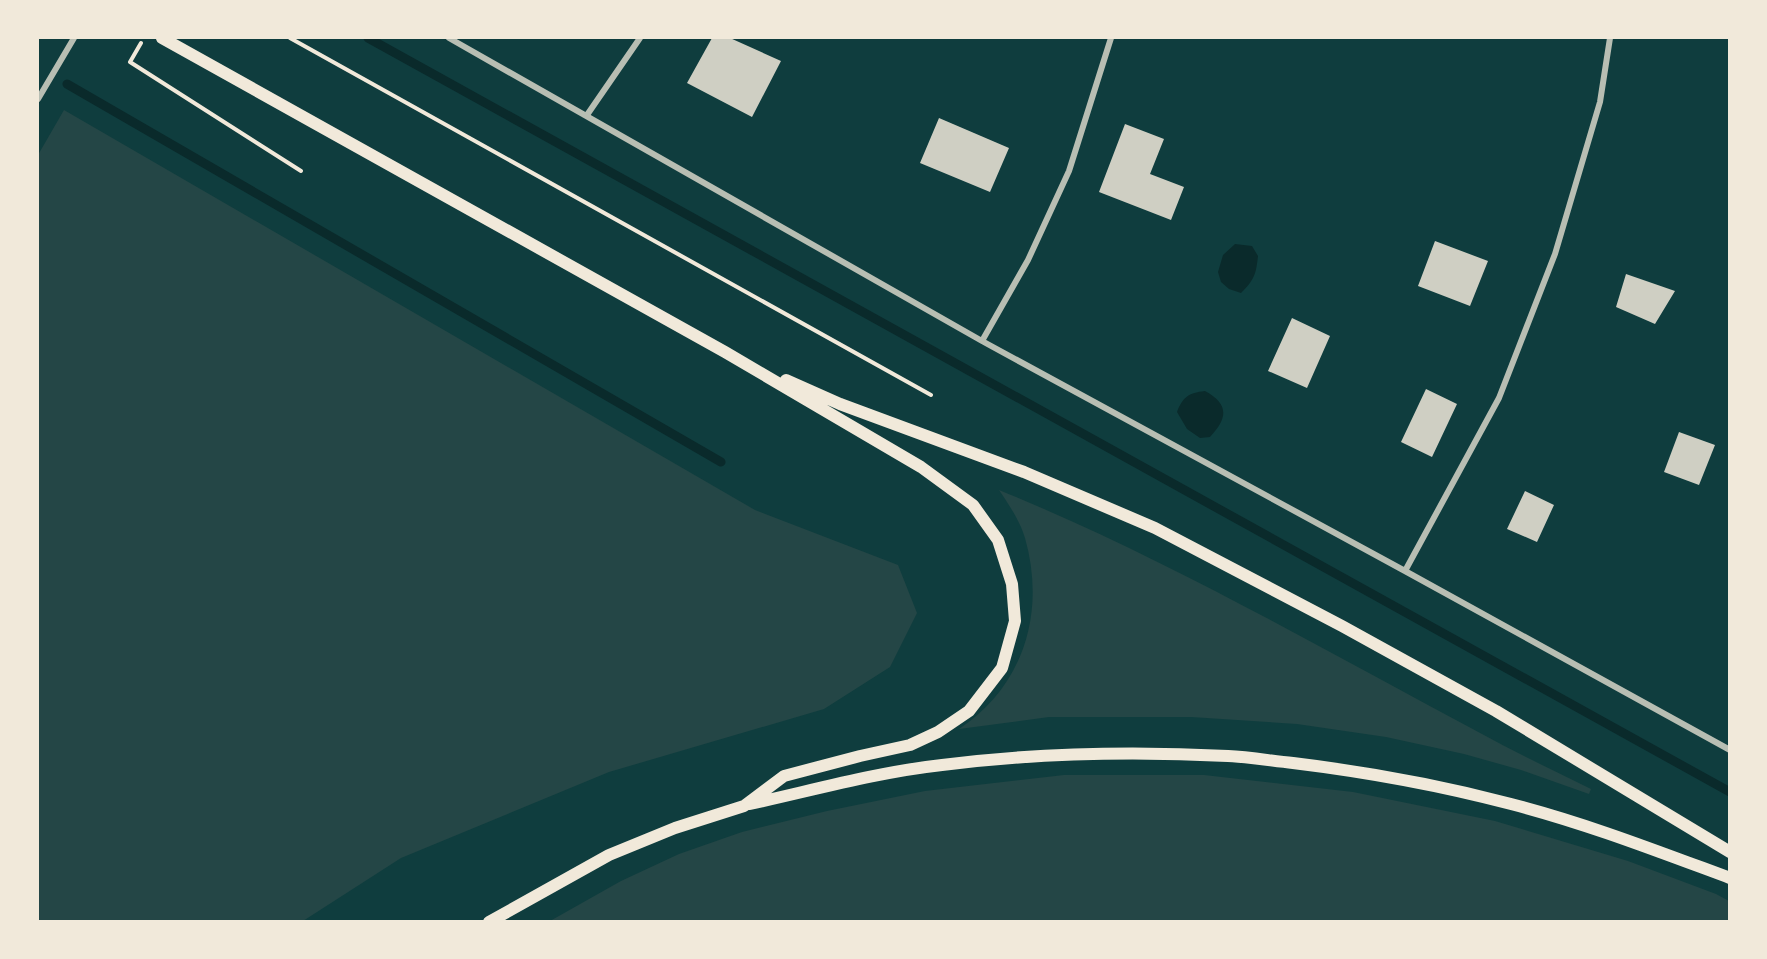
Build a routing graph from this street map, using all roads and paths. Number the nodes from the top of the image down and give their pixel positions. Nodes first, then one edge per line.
1 (74, 38) edge
2 (144, 38) edge
3 (162, 38) edge
4 (290, 38) edge
5 (449, 38) edge
6 (640, 38) edge
7 (1111, 38) edge
8 (1610, 38) edge
9 (38, 99) edge
10 (587, 115) junction
11 (301, 171) dead end
12 (982, 341) junction
13 (725, 352) junction
14 (931, 395) dead end
15 (1405, 571) junction
16 (1730, 750) edge
17 (744, 806) junction
18 (1730, 852) edge
19 (1730, 878) edge
20 (489, 921) edge

1 - 9 street
2 - 11 path
3 - 13 main road
4 - 14 path
5 - 10 street
6 - 10 street
7 - 12 street
8 - 15 street
10 - 12 street
12 - 15 street
13 - 17 main road
13 - 18 main road
15 - 16 street
17 - 19 main road
17 - 20 main road

